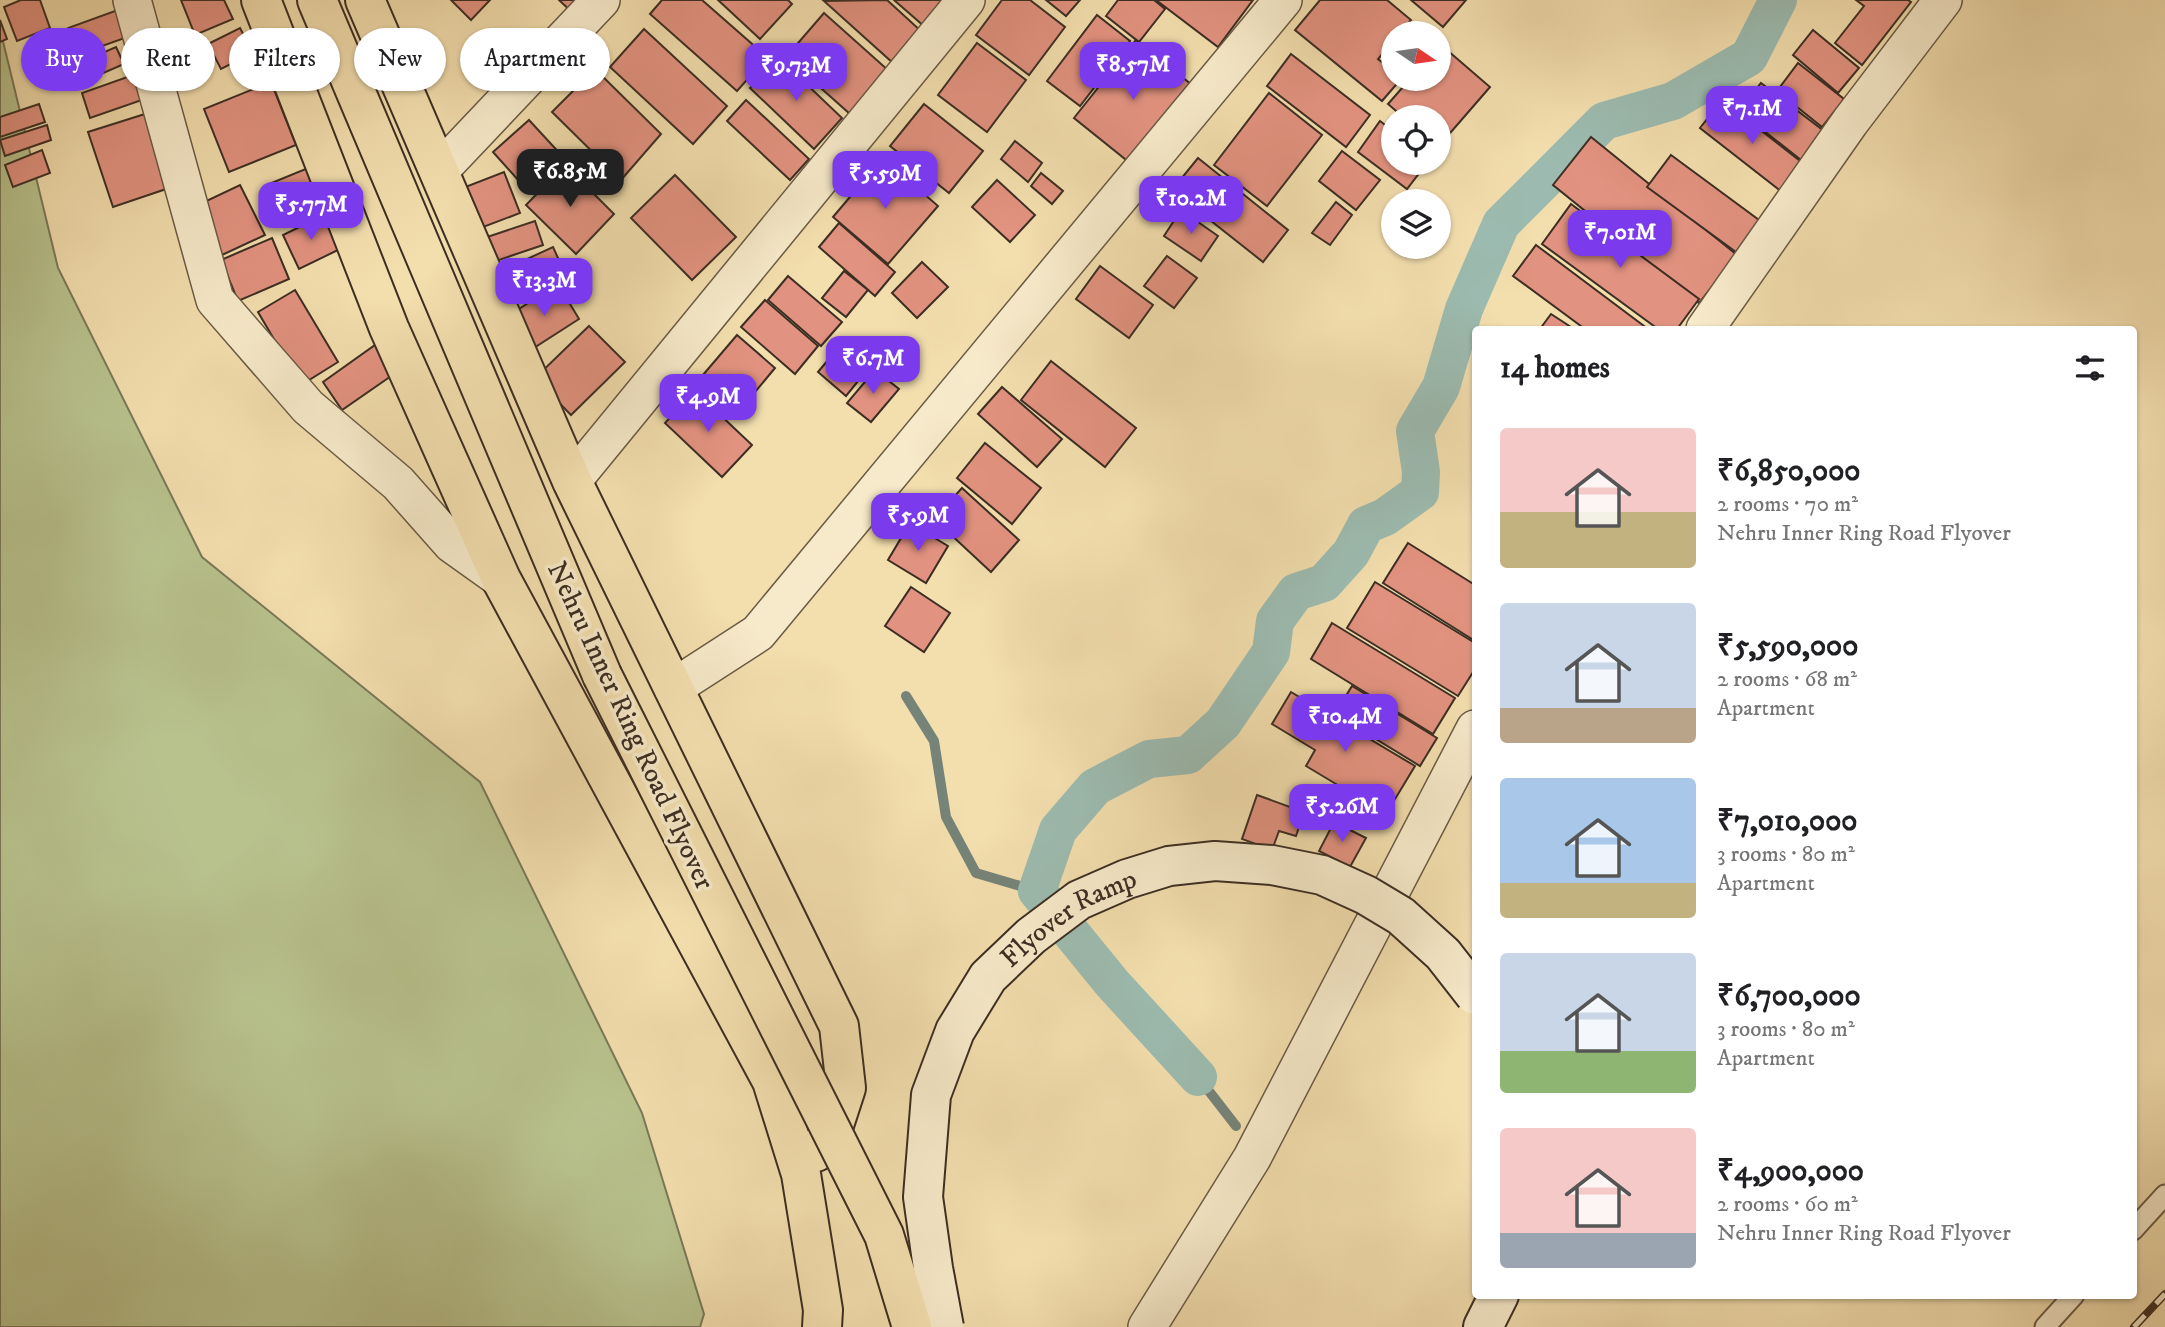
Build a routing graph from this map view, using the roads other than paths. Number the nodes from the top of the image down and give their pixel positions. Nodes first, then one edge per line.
1 (132, 0) edge
2 (261, 0) edge
3 (317, 0) edge
4 (365, 0) edge
5 (601, 0) edge
6 (966, 0) edge
7 (1283, 0) edge
8 (1943, 0) edge
9 (439, 171) junction
10 (1707, 326) edge
11 (572, 481) junction
12 (501, 579) junction
13 (673, 688) junction
14 (1472, 735) edge
15 (1472, 991) edge
16 (801, 1174) junction
17 (2165, 1195) edge
18 (2137, 1226) edge
19 (1497, 1299) edge
20 (2070, 1299) edge
21 (822, 1327) edge
22 (912, 1327) edge
23 (944, 1327) edge
24 (1147, 1327) edge
25 (1483, 1327) edge
26 (2045, 1327) edge

1 - 12 street
2 - 12 main road
3 - 22 main road, Nehru Inner Ring Road Flyover, bridge
4 - 9 main road
5 - 9 street
6 - 11 street
7 - 13 street
8 - 10 street
9 - 11 main road
11 - 13 main road
12 - 16 main road
13 - 16 main road
14 - 24 street
15 - 23 street, Flyover Ramp, bridge
16 - 21 main road
17 - 18 lane
19 - 25 street
20 - 26 lane

